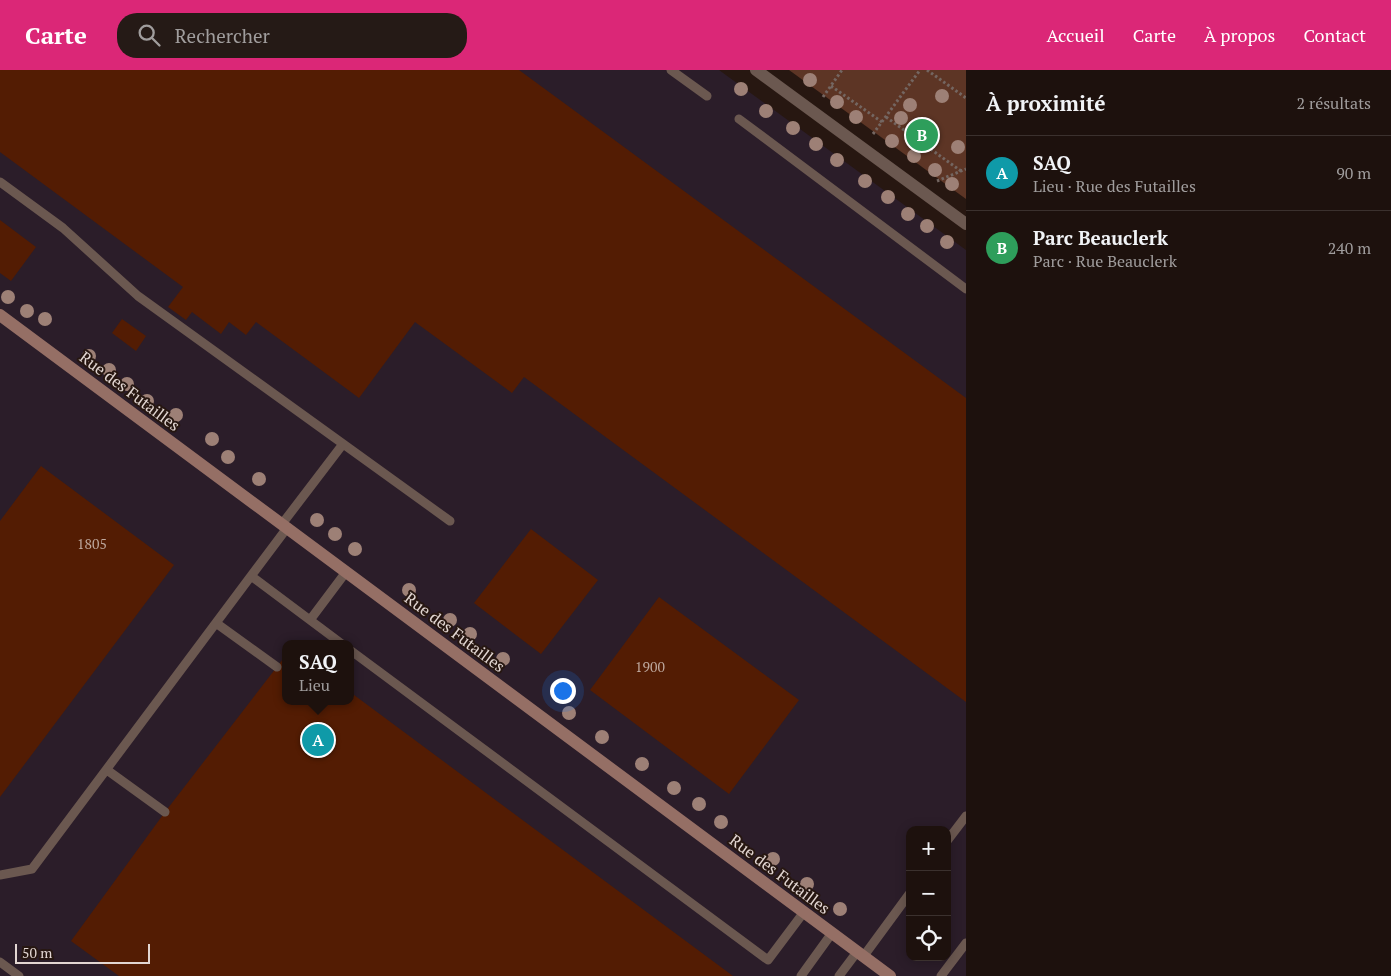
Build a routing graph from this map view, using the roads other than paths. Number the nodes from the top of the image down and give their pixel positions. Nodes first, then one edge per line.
1 (671, 70) edge
2 (756, 70) edge
3 (707, 96) dead end
4 (739, 119) dead end
5 (0, 182) edge
6 (966, 224) edge
7 (966, 289) edge
8 (0, 315) edge
9 (343, 444) junction
10 (450, 521) dead end
11 (285, 526) junction
12 (346, 572) junction
13 (251, 576) junction
14 (310, 620) junction
15 (216, 623) junction
16 (337, 640) edge
17 (354, 653) edge
18 (277, 667) dead end
19 (107, 770) junction
20 (164, 812) dead end
21 (966, 816) edge
22 (951, 836) edge
23 (0, 875) edge
24 (906, 898) edge
25 (804, 912) junction
26 (832, 933) junction
27 (966, 943) edge
28 (860, 954) junction
29 (0, 962) edge
30 (19, 976) edge
31 (801, 976) edge
32 (838, 976) edge
33 (890, 976) edge
34 (941, 976) edge

1 - 3 lane
2 - 6 street
4 - 7 lane
5 - 9 lane
8 - 11 street, Rue des Futailles
9 - 10 lane
9 - 11 lane
11 - 12 street, Rue des Futailles
11 - 13 lane
12 - 14 lane
12 - 25 street, Rue des Futailles
13 - 14 lane
13 - 15 lane
14 - 16 lane
15 - 18 lane
15 - 19 lane
17 - 25 lane
19 - 20 lane
19 - 23 lane
21 - 22 lane
24 - 28 lane
25 - 26 street, Rue des Futailles
26 - 28 street, Rue des Futailles
26 - 31 lane
27 - 34 lane
28 - 32 lane
28 - 33 street, Rue des Futailles
29 - 30 lane

